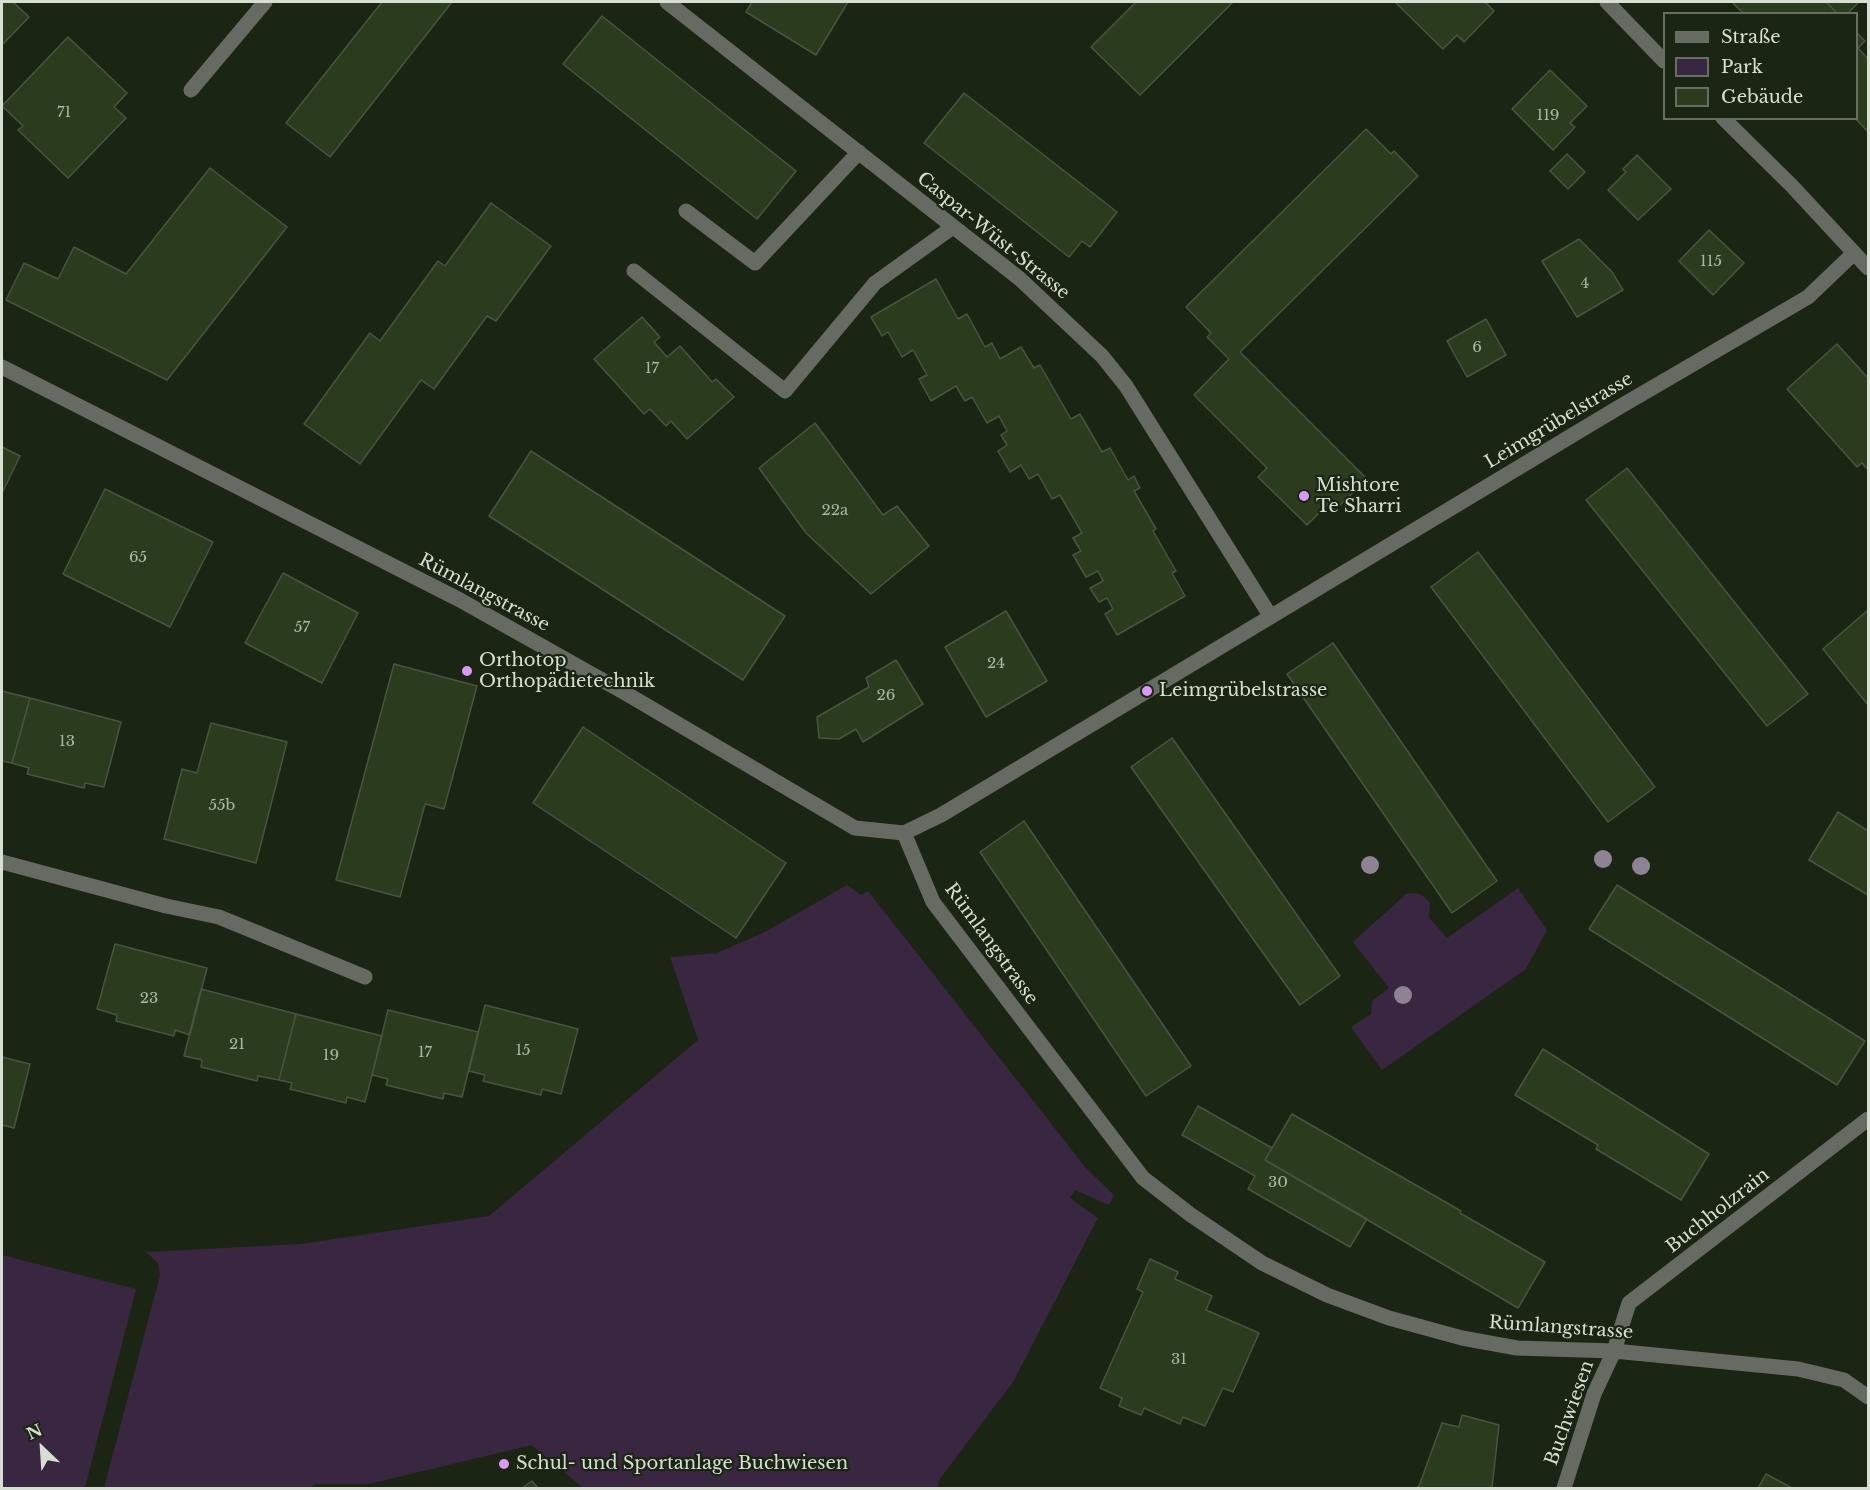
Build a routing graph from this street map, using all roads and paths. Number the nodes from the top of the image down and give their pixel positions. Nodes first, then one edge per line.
1 (265, 2) edge
2 (667, 2) edge
3 (1607, 2) edge
4 (1663, 59) edge
5 (191, 90) dead end
6 (1725, 120) edge
7 (859, 152) junction
8 (686, 211) dead end
9 (953, 228) junction
10 (1854, 253) junction
11 (1869, 268) edge
12 (634, 271) dead end
13 (2, 367) edge
14 (1271, 617) junction
15 (904, 833) junction
16 (2, 862) edge
17 (365, 977) dead end
18 (1869, 1119) edge
19 (1614, 1351) junction
20 (1869, 1396) edge
21 (1564, 1488) edge

1 - 5 street
2 - 7 street, Caspar-Wüst-Strasse
3 - 4 street
6 - 10 street
7 - 8 street
7 - 9 street, Caspar-Wüst-Strasse
9 - 12 street
9 - 14 street, Caspar-Wüst-Strasse
10 - 11 street
10 - 14 street, Leimgrübelstrasse
13 - 15 street, Rümlangstrasse
14 - 15 street, Leimgrübelstrasse
15 - 19 street, Rümlangstrasse
16 - 17 street
18 - 19 street, Buchholzrain
19 - 20 street, Rümlangstrasse
19 - 21 street, Buchwiesen

